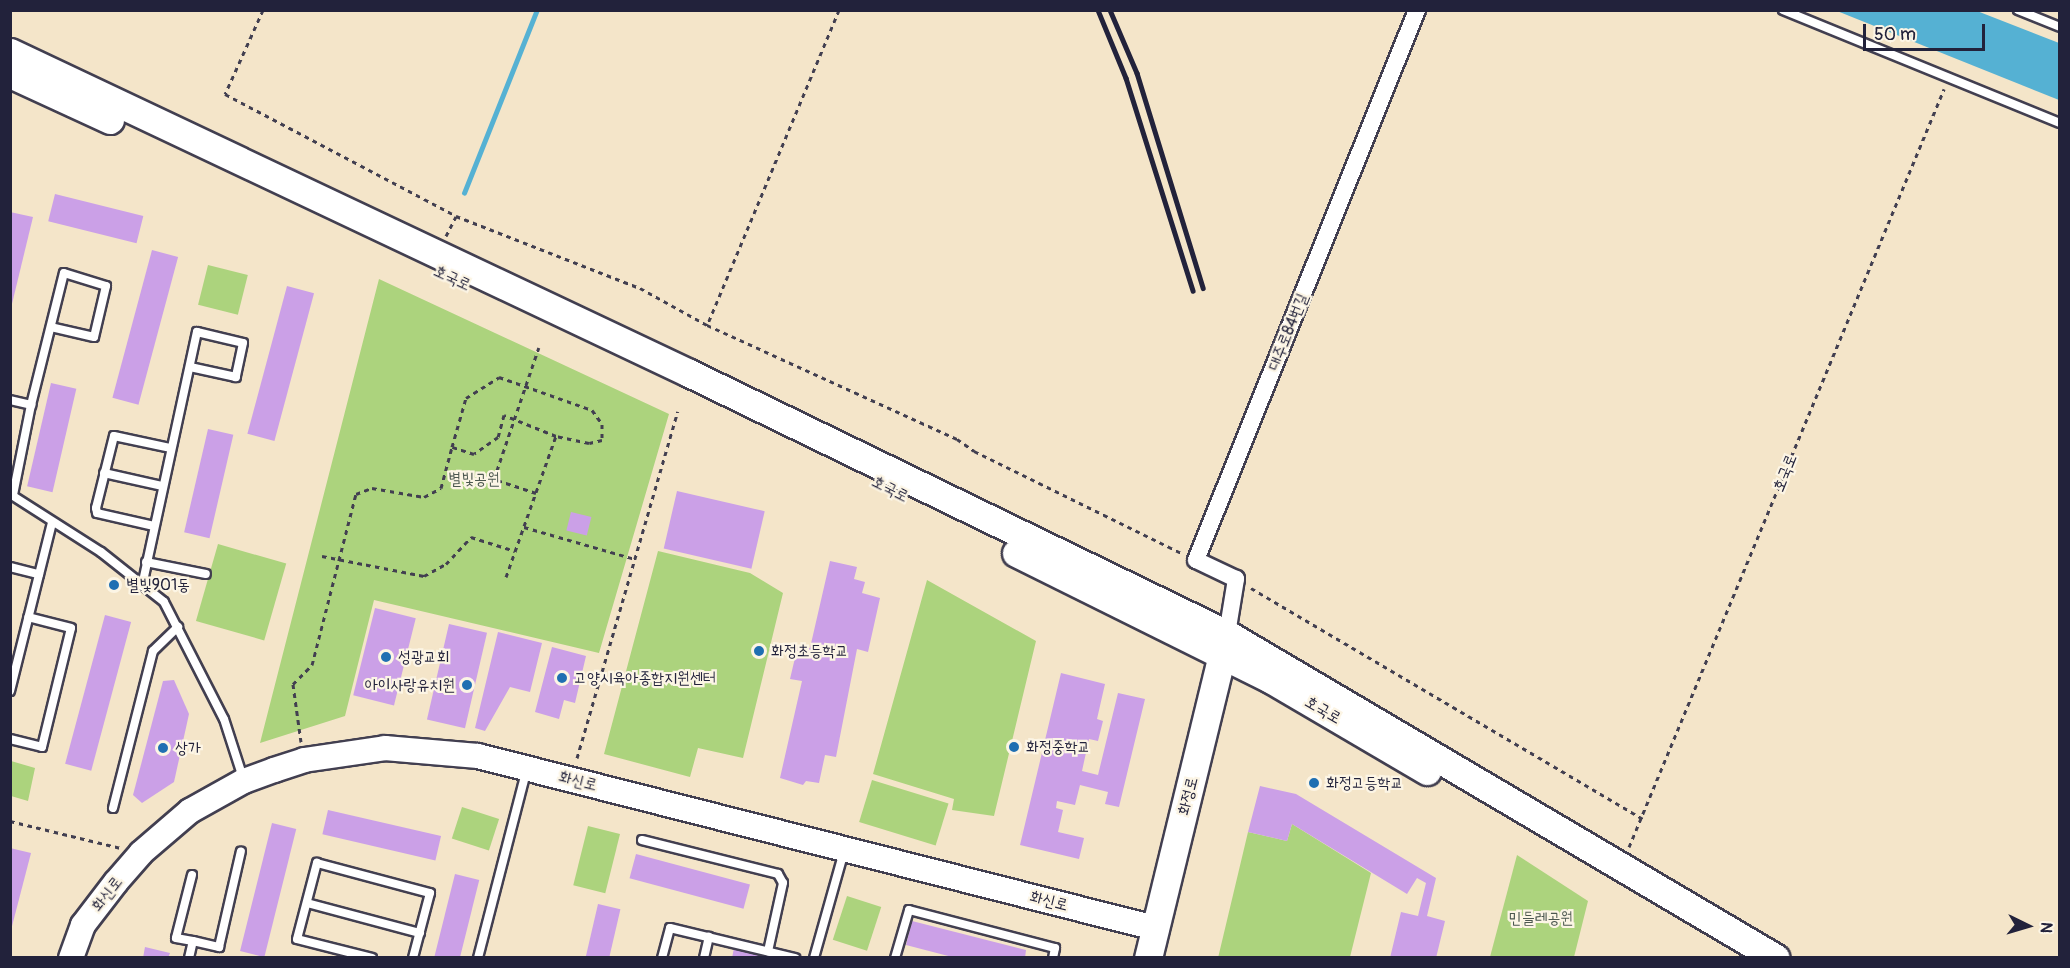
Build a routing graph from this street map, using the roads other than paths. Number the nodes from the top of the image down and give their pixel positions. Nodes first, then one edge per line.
1 (1417, 10) edge
2 (1783, 10) edge
3 (2018, 10) edge
4 (2060, 27) edge
5 (10, 52) edge
6 (10, 74) edge
7 (2060, 123) edge
8 (51, 327) junction
9 (190, 367) junction
10 (10, 400) edge
11 (31, 405) junction
12 (170, 448) junction
13 (104, 472) junction
14 (162, 486) junction
15 (12, 495) edge
16 (52, 522) junction
17 (154, 526) junction
18 (146, 562) junction
19 (10, 567) edge
20 (39, 574) junction
21 (206, 574) dead end
22 (142, 586) junction
23 (28, 617) junction
24 (178, 627) junction
25 (1225, 645) junction
26 (10, 691) edge
27 (10, 739) edge
28 (527, 768) junction
29 (244, 781) junction
30 (113, 808) dead end
31 (642, 840) dead end
32 (845, 848) junction
33 (241, 851) dead end
34 (192, 875) dead end
35 (307, 903) junction
36 (1155, 928) junction
37 (420, 933) junction
38 (709, 937) junction
39 (194, 941) junction
40 (768, 951) junction
41 (71, 957) edge
42 (189, 957) edge
43 (372, 957) edge
44 (413, 957) edge
45 (478, 957) edge
46 (662, 957) edge
47 (704, 957) edge
48 (795, 957) edge
49 (814, 957) edge
50 (895, 957) edge
51 (1053, 957) edge
52 (1148, 957) edge
53 (1742, 957) edge
54 (1776, 957) edge

1 - 25 street, 대주로84번길
2 - 7 lane
3 - 4 lane
5 - 25 main road, 호국로
6 - 25 main road, 호국로
8 - 8 lane
8 - 11 lane
9 - 9 lane
9 - 12 lane
10 - 11 lane
11 - 15 lane
12 - 13 lane
12 - 14 lane
13 - 14 lane
13 - 17 lane
14 - 17 lane
15 - 16 lane
16 - 20 lane
16 - 22 lane
17 - 18 lane
18 - 21 lane
18 - 22 lane
19 - 20 lane
20 - 23 lane
22 - 24 lane
23 - 26 lane
23 - 27 lane
24 - 29 lane
24 - 30 lane
25 - 36 main road, 화정로
25 - 53 main road, 호국로
25 - 54 main road, 호국로
28 - 29 main road, 화신로
28 - 32 main road, 화신로
28 - 45 lane
29 - 41 main road, 화신로
31 - 40 lane
32 - 36 main road, 화신로
32 - 49 lane
33 - 39 lane
34 - 39 lane
35 - 37 lane
35 - 37 lane
35 - 43 lane
36 - 52 main road, 화정로
37 - 44 lane
38 - 40 lane
38 - 46 lane
38 - 47 lane
39 - 42 lane
40 - 48 lane
50 - 51 lane

